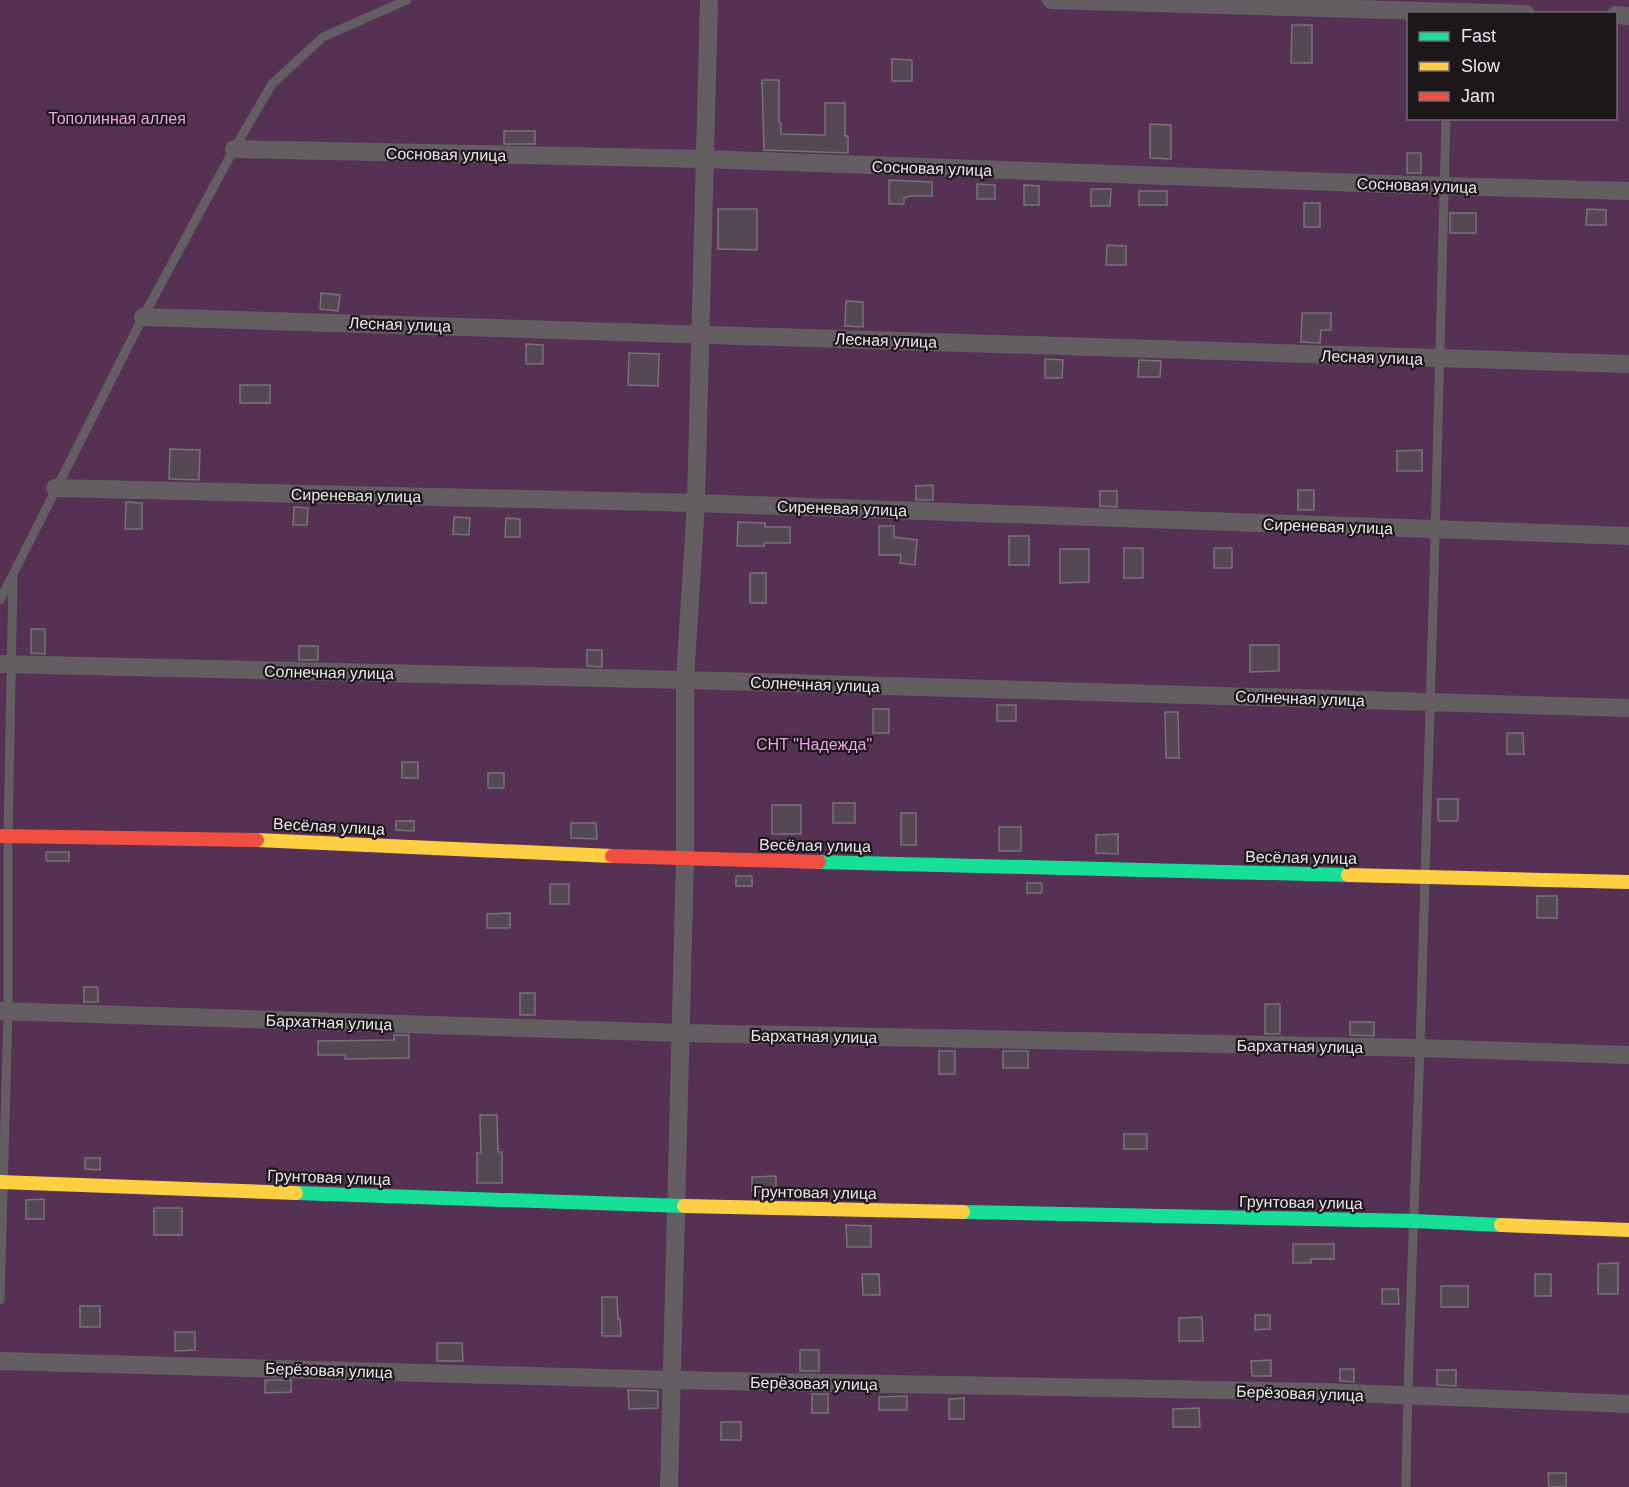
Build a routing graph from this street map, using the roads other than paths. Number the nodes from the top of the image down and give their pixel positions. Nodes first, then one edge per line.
1 (407, 0) edge
2 (709, 0) edge
3 (1051, 0) edge
4 (1417, 12) edge
5 (1446, 120) edge
6 (234, 149) junction
7 (704, 159) junction
8 (1444, 186) junction
9 (1629, 191) edge
10 (143, 317) junction
11 (699, 333) junction
12 (1441, 359) junction
13 (1629, 364) edge
14 (55, 488) junction
15 (696, 502) junction
16 (1434, 530) junction
17 (1629, 536) edge
18 (13, 573) junction
19 (0, 600) edge
20 (6, 664) edge
21 (686, 680) junction
22 (1429, 702) junction
23 (1629, 708) edge
24 (4, 836) edge
25 (686, 859) junction
26 (1425, 876) junction
27 (1629, 882) edge
28 (4, 1011) edge
29 (682, 1033) junction
30 (1420, 1048) junction
31 (1629, 1056) edge
32 (2, 1182) edge
33 (676, 1206) junction
34 (1414, 1221) junction
35 (1629, 1230) edge
36 (0, 1300) edge
37 (0, 1360) edge
38 (672, 1380) junction
39 (1407, 1396) junction
40 (1629, 1404) edge
41 (669, 1487) edge
42 (1406, 1487) edge

1 - 6 lane
2 - 7 street
3 - 4 street
5 - 8 lane
6 - 7 street, Сосновая улица
6 - 10 lane
7 - 8 street, Сосновая улица
7 - 11 street
8 - 9 street, Сосновая улица
8 - 12 lane
10 - 11 street, Лесная улица
10 - 14 lane
11 - 12 street, Лесная улица
11 - 15 street
12 - 13 street, Лесная улица
12 - 16 lane
14 - 15 street, Сиреневая улица
14 - 18 lane
15 - 16 street, Сиреневая улица
15 - 21 street
16 - 17 street, Сиреневая улица
16 - 22 lane
18 - 19 lane
18 - 20 lane
20 - 21 street, Солнечная улица
20 - 24 lane
21 - 22 street, Солнечная улица
21 - 25 street
22 - 23 street, Солнечная улица
22 - 26 lane
24 - 25 street, Весёлая улица
24 - 28 lane
25 - 26 street, Весёлая улица
25 - 29 street
26 - 27 street, Весёлая улица
26 - 30 lane
28 - 29 street, Бархатная улица
28 - 32 lane
29 - 30 street, Бархатная улица
29 - 33 street
30 - 31 street, Бархатная улица
30 - 34 lane
32 - 33 street, Грунтовая улица
32 - 36 lane
33 - 34 street, Грунтовая улица
33 - 38 street
34 - 35 street, Грунтовая улица
34 - 39 lane
37 - 38 street, Берёзовая улица
38 - 39 street, Берёзовая улица
38 - 41 street
39 - 40 street, Берёзовая улица
39 - 42 lane

